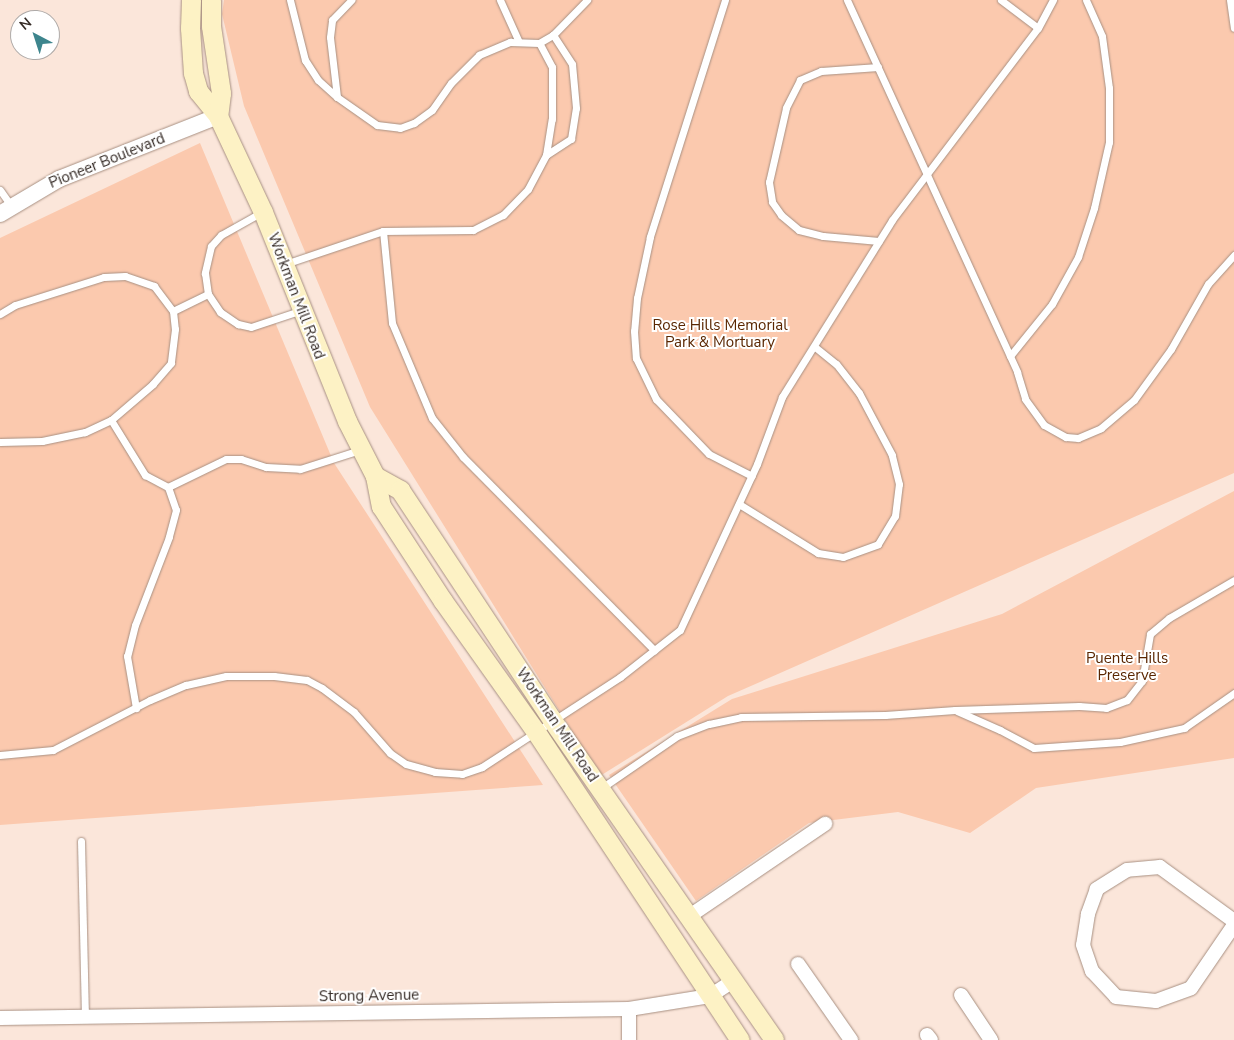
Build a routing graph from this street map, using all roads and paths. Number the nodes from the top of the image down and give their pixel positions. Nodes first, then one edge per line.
1 (191, 0) edge
2 (211, 0) edge
3 (290, 0) edge
4 (350, 0) edge
5 (500, 0) edge
6 (588, 0) edge
7 (725, 0) edge
8 (847, 0) edge
9 (1001, 0) edge
10 (1053, 0) edge
11 (1086, 0) edge
12 (1230, 0) edge
13 (1038, 28) junction
14 (1234, 28) edge
15 (553, 35) junction
16 (519, 42) junction
17 (539, 43) junction
18 (878, 67) junction
19 (337, 97) junction
20 (218, 116) junction
21 (546, 155) junction
22 (926, 175) junction
23 (0, 190) edge
24 (6, 210) edge
25 (263, 212) junction
26 (383, 231) junction
27 (880, 241) junction
28 (1234, 255) edge
29 (285, 264) junction
30 (208, 294) junction
31 (304, 309) junction
32 (173, 311) junction
33 (0, 314) edge
34 (814, 346) junction
35 (1010, 356) junction
36 (111, 420) junction
37 (0, 442) edge
38 (361, 450) junction
39 (375, 476) junction
40 (752, 476) junction
41 (168, 486) junction
42 (739, 504) junction
43 (1234, 580) edge
44 (654, 650) junction
45 (1234, 694) edge
46 (136, 708) junction
47 (955, 710) junction
48 (552, 720) junction
49 (536, 732) junction
50 (0, 756) edge
51 (600, 789) junction
52 (825, 824) dead end
53 (81, 841) dead end
54 (688, 916) junction
55 (1234, 921) edge
56 (1234, 925) edge
57 (798, 964) dead end
58 (733, 981) junction
59 (961, 995) dead end
60 (710, 996) junction
61 (629, 1009) junction
62 (85, 1017) junction
63 (0, 1018) edge
64 (629, 1040) edge
65 (740, 1040) edge
66 (774, 1040) edge
67 (851, 1040) edge
68 (991, 1040) edge

1 - 20 main road, Workman Mill Road
2 - 20 main road
3 - 19 lane
4 - 19 lane
5 - 16 lane
6 - 15 lane
7 - 40 lane
8 - 18 lane
9 - 13 lane
10 - 13 lane
11 - 35 lane
12 - 14 lane
13 - 22 lane
15 - 17 lane
15 - 21 lane
16 - 17 lane
16 - 19 lane
17 - 21 lane
18 - 22 lane
18 - 27 lane
20 - 24 street, Pioneer Boulevard
20 - 25 main road, Workman Mill Road
21 - 26 lane
22 - 27 lane
22 - 35 lane
23 - 24 lane
25 - 29 main road, Workman Mill Road
25 - 30 lane
26 - 29 lane
26 - 44 lane
27 - 34 lane
28 - 35 lane
29 - 31 main road, Workman Mill Road
30 - 31 lane
30 - 32 lane
31 - 38 main road, Workman Mill Road
32 - 33 lane
32 - 36 lane
34 - 40 lane
34 - 42 lane
36 - 37 lane
36 - 41 lane
38 - 39 main road, Workman Mill Road
38 - 41 lane
39 - 48 main road, Workman Mill Road
39 - 49 main road, Workman Mill Road
40 - 42 lane
41 - 46 lane
42 - 44 lane
43 - 47 lane
44 - 48 lane
45 - 47 lane
46 - 49 lane
46 - 50 lane
47 - 51 lane
48 - 49 lane
48 - 51 main road, Workman Mill Road
49 - 60 main road, Workman Mill Road
51 - 54 main road, Workman Mill Road
52 - 54 street
53 - 62 lane
54 - 58 main road, Workman Mill Road
55 - 56 street
57 - 67 street
58 - 60 street, Strong Avenue
58 - 66 main road, Workman Mill Road
59 - 68 street
60 - 61 street, Strong Avenue
60 - 65 main road, Workman Mill Road
61 - 62 street, Strong Avenue
61 - 64 street
62 - 63 street, Strong Avenue

